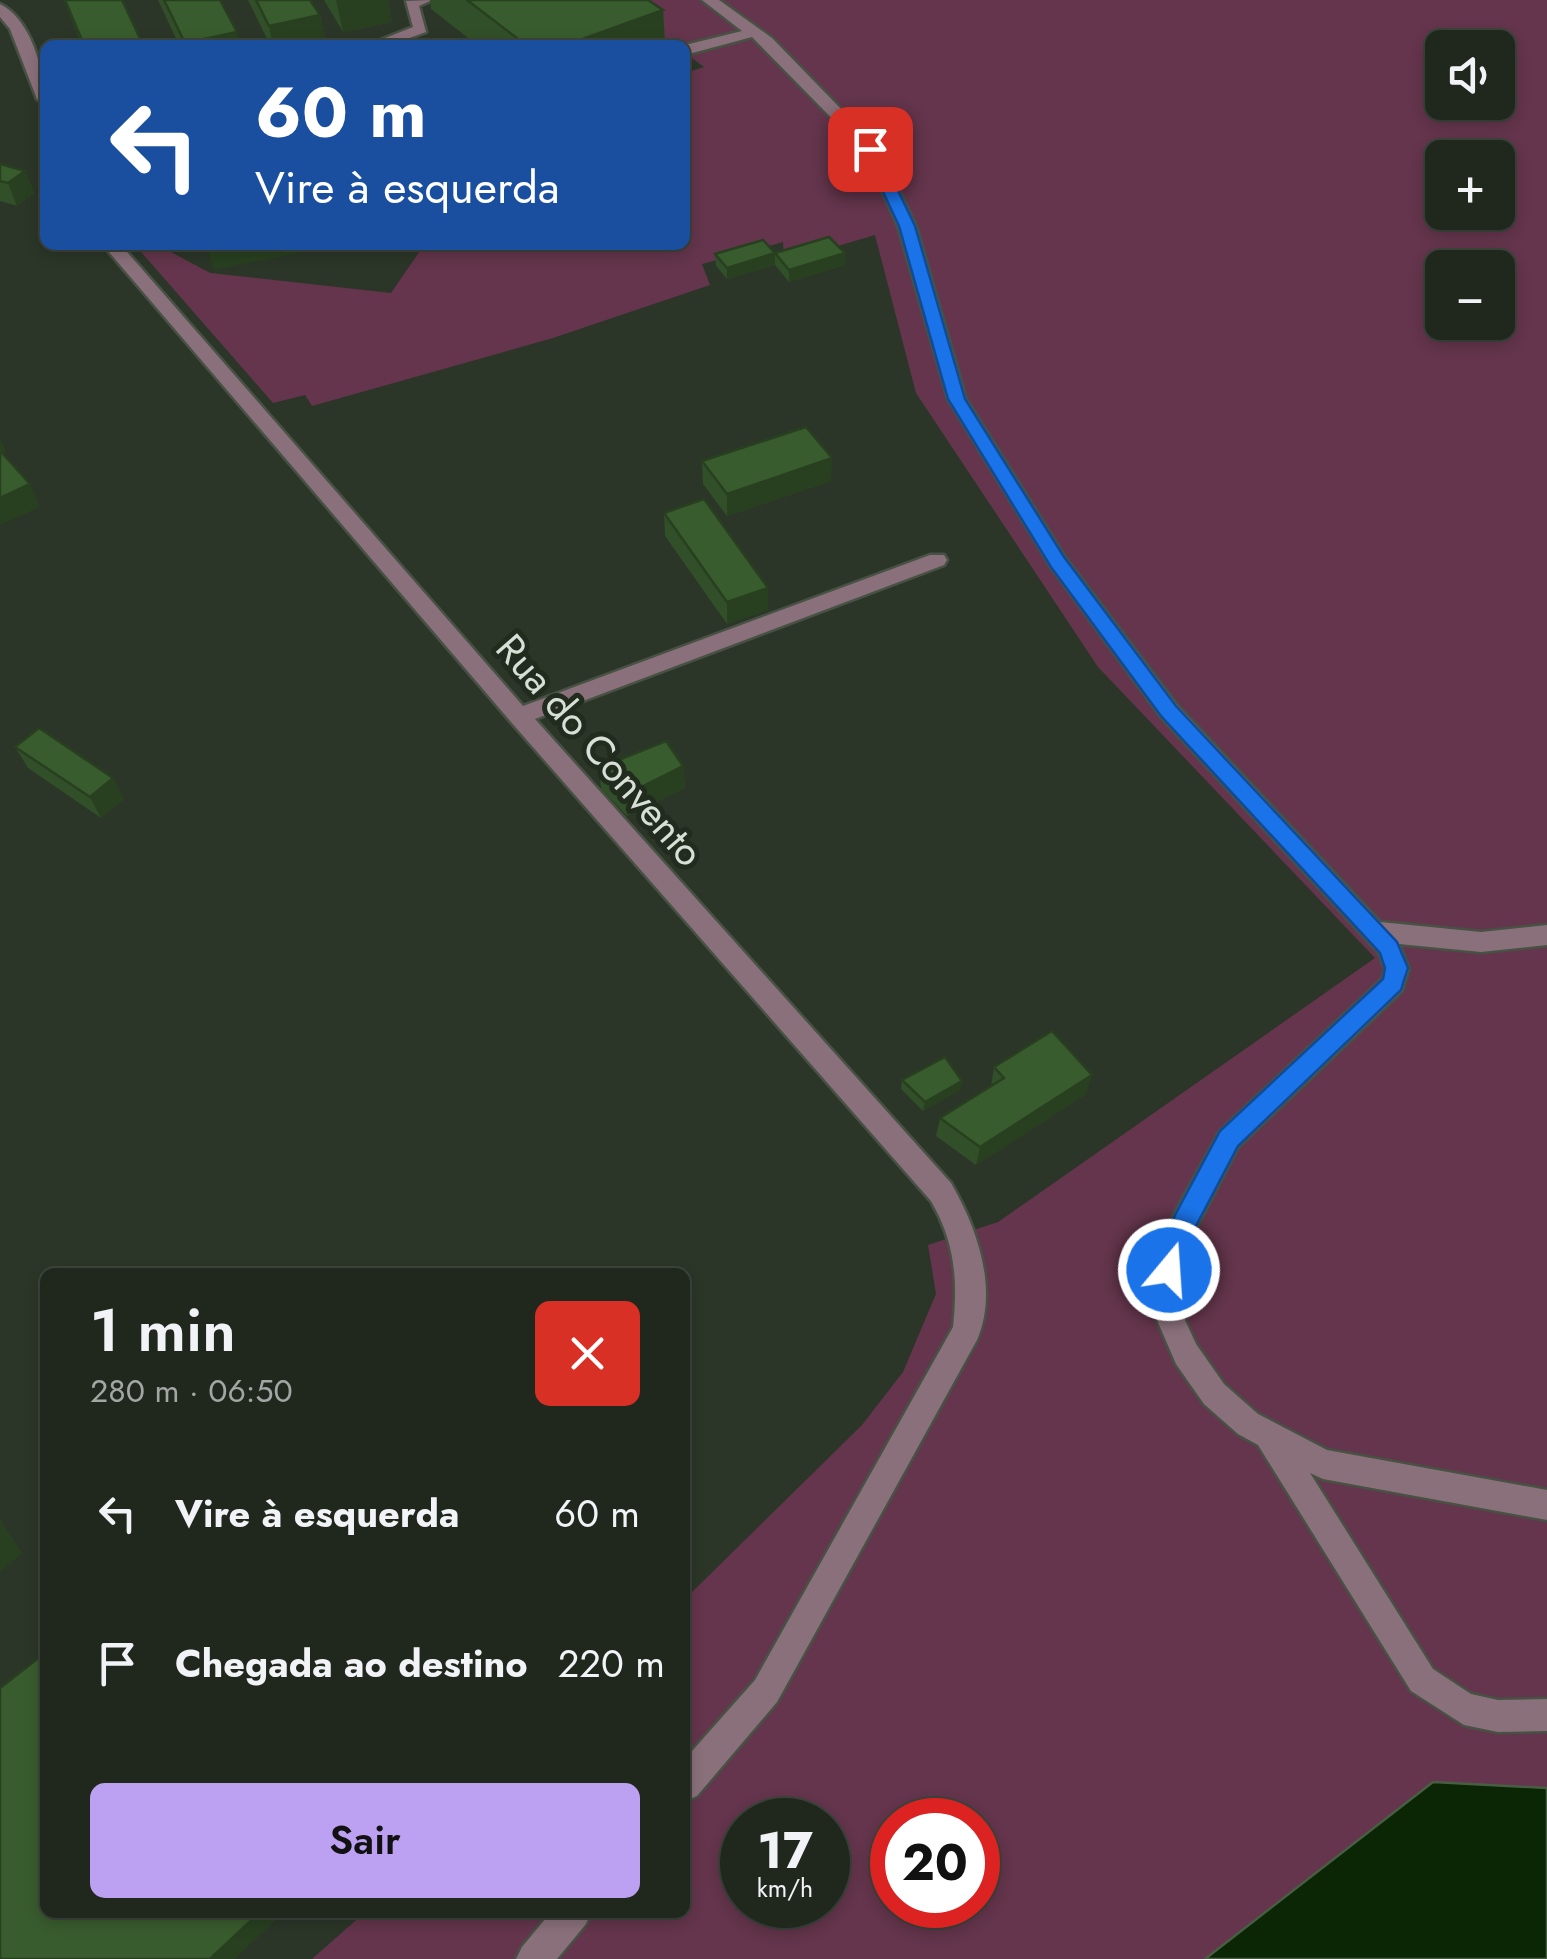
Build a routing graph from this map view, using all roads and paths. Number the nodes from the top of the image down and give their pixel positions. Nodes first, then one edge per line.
1 (424, 0) edge
2 (709, 0) edge
3 (0, 8) edge
4 (755, 32) junction
5 (390, 40) edge
6 (690, 49) edge
7 (40, 85) edge
8 (116, 250) edge
9 (937, 560) dead end
10 (519, 716) junction
11 (1374, 931) junction
12 (1547, 935) edge
13 (1269, 1436) junction
14 (1547, 1505) edge
15 (1547, 1715) edge
16 (690, 1778) edge
17 (569, 1918) edge
18 (534, 1959) edge

1 - 5 street
2 - 4 street
3 - 7 street
4 - 6 street
4 - 11 street
8 - 10 street, Rua do Convento
9 - 10 street
10 - 16 street, Rua do Convento
11 - 12 street
11 - 13 street
13 - 14 street
13 - 15 street
17 - 18 street

